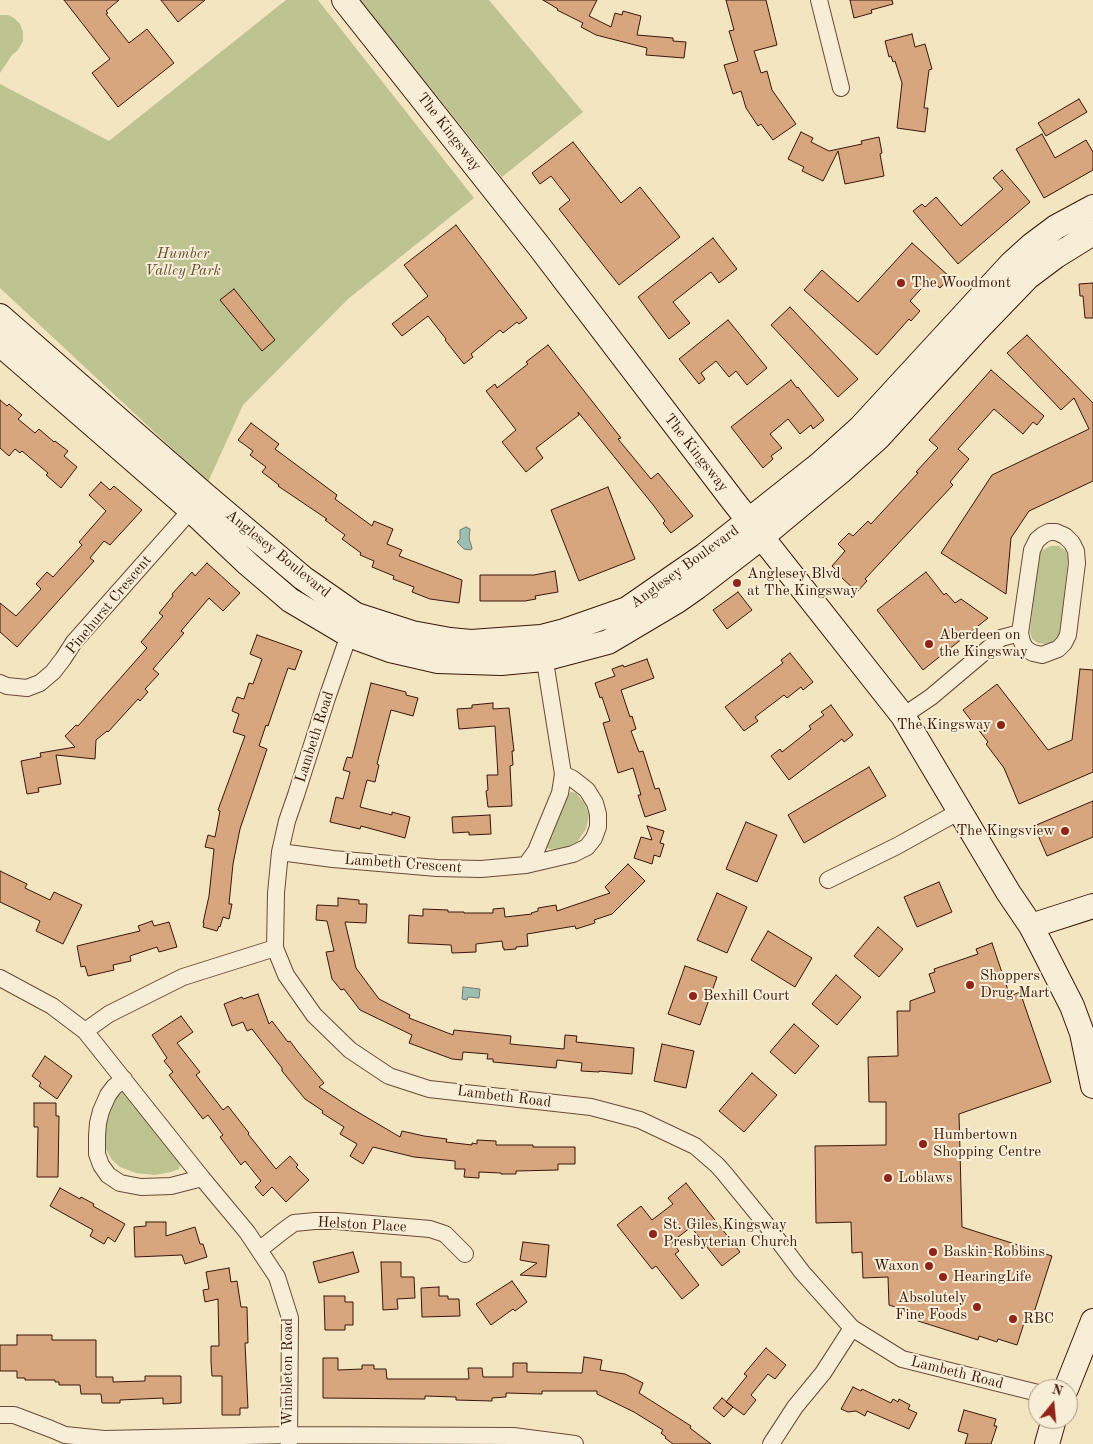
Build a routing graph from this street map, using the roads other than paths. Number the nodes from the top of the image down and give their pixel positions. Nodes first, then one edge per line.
1 (344, 0) edge
2 (819, 0) edge
3 (841, 88) dead end
4 (1093, 208) edge
5 (1093, 233) edge
6 (0, 316) edge
7 (0, 344) edge
8 (198, 502) junction
9 (755, 529) junction
10 (352, 625) junction
11 (1020, 634) junction
12 (543, 648) junction
13 (0, 683) edge
14 (902, 716) junction
15 (563, 774) junction
16 (960, 811) junction
17 (280, 852) junction
18 (526, 865) junction
19 (828, 880) dead end
20 (1093, 906) edge
21 (1031, 926) junction
22 (275, 948) junction
23 (0, 978) edge
24 (85, 1031) junction
25 (124, 1079) junction
26 (1093, 1086) edge
27 (202, 1178) junction
28 (259, 1250) junction
29 (465, 1254) dead end
30 (1093, 1321) edge
31 (852, 1328) junction
32 (1070, 1379) edge
33 (1028, 1390) edge
34 (0, 1415) edge
35 (1051, 1429) edge
36 (52, 1436) edge
37 (289, 1440) edge
38 (575, 1444) edge
39 (771, 1444) edge
40 (1047, 1444) edge

1 - 9 street, The Kingsway
2 - 3 street
4 - 9 street, Anglesey Boulevard
5 - 9 street, Anglesey Boulevard
6 - 8 street, Anglesey Boulevard
7 - 8 street, Anglesey Boulevard
8 - 10 street, Anglesey Boulevard
8 - 13 street, Pinehurst Crescent
9 - 12 street, Anglesey Boulevard
9 - 14 street, The Kingsway
10 - 12 street, Anglesey Boulevard
10 - 17 street, Lambeth Road
11 - 11 street
11 - 14 street
12 - 15 street
14 - 16 street, The Kingsway
15 - 18 street
15 - 18 street, Lambeth Crescent
16 - 19 street
16 - 21 street, The Kingsway
17 - 18 street, Lambeth Crescent
17 - 22 street, Lambeth Road
20 - 21 street
21 - 26 street, The Kingsway
22 - 24 street
22 - 31 street, Lambeth Road
23 - 24 street, Wimbleton Road
24 - 25 street, Wimbleton Road
25 - 27 street, Wimbleton Road
25 - 27 street
27 - 28 street, Wimbleton Road
28 - 29 street, Helston Place
28 - 37 street, Wimbleton Road
30 - 32 street
31 - 33 street, Lambeth Road
31 - 39 street
34 - 36 street
35 - 40 street
36 - 37 street
37 - 38 street

